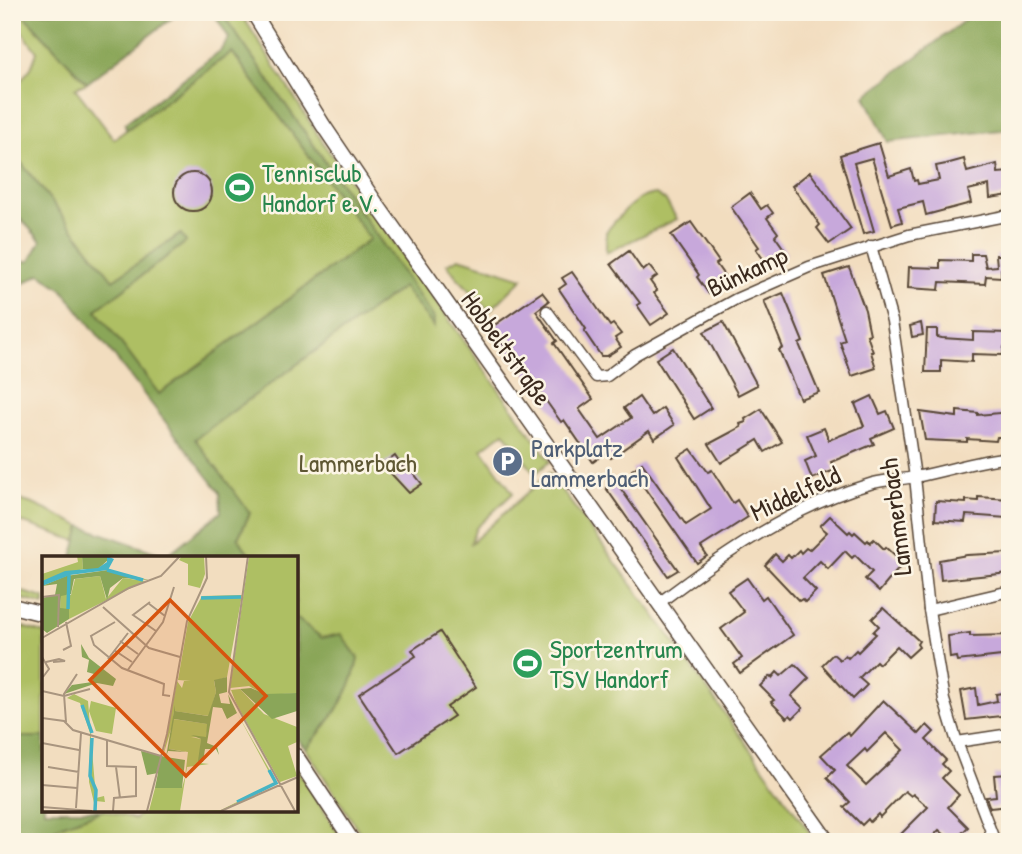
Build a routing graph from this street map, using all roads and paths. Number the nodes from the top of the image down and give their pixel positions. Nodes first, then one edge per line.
1 (253, 12) edge
2 (1010, 215) edge
3 (871, 246) junction
4 (547, 311) dead end
5 (1010, 457) edge
6 (915, 477) junction
7 (1010, 591) edge
8 (659, 603) junction
9 (12, 606) edge
10 (929, 610) junction
11 (42, 614) edge
12 (1010, 734) edge
13 (957, 742) junction
14 (298, 759) edge
15 (353, 842) edge
16 (828, 842) edge
17 (995, 842) edge

1 - 8 street, Hobbeltstraße
2 - 3 street, Bünkamp
3 - 4 street, Bünkamp
3 - 6 street, Lammerbach
5 - 6 street, Middelfeld
6 - 8 street, Middelfeld
6 - 10 street, Lammerbach
7 - 10 street
8 - 16 street, Hobbeltstraße
9 - 11 street
10 - 13 street, Lammerbach
12 - 13 street
13 - 17 street, Lammerbach
14 - 15 street

